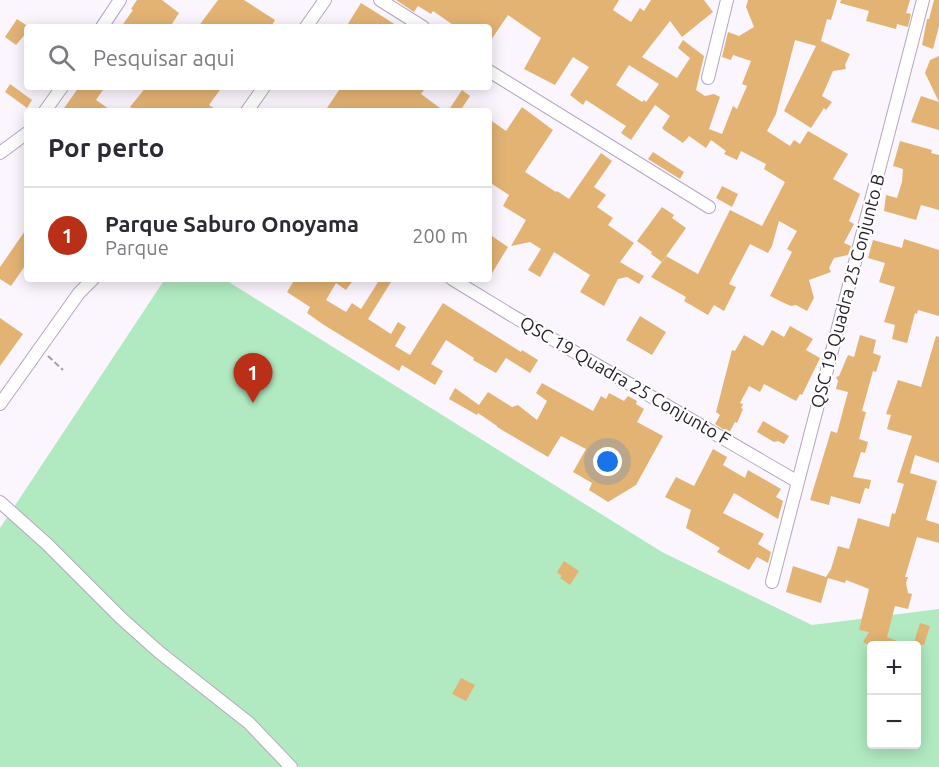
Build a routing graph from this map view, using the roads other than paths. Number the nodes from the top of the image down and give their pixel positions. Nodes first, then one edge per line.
1 (120, 0) edge
2 (325, 0) edge
3 (380, 0) edge
4 (727, 0) edge
5 (923, 0) edge
6 (104, 24) edge
7 (308, 24) edge
8 (418, 24) edge
9 (492, 73) edge
10 (708, 78) dead end
11 (60, 90) edge
12 (262, 90) edge
13 (47, 108) edge
14 (249, 108) edge
15 (24, 135) edge
16 (0, 153) edge
17 (709, 207) dead end
18 (90, 282) edge
19 (457, 282) edge
20 (0, 404) edge
21 (798, 482) junction
22 (0, 502) edge
23 (772, 582) dead end
24 (291, 767) edge

1 - 6 street
2 - 7 street
3 - 8 street
4 - 10 street
5 - 21 street, QSC 19 Quadra 25 Conjunto B
9 - 17 street
11 - 13 street
12 - 14 street
15 - 16 street
18 - 20 street
19 - 21 street, QSC 19 Quadra 25 Conjunto F
21 - 23 street, QSC 19 Quadra 25 Conjunto B
22 - 24 street

